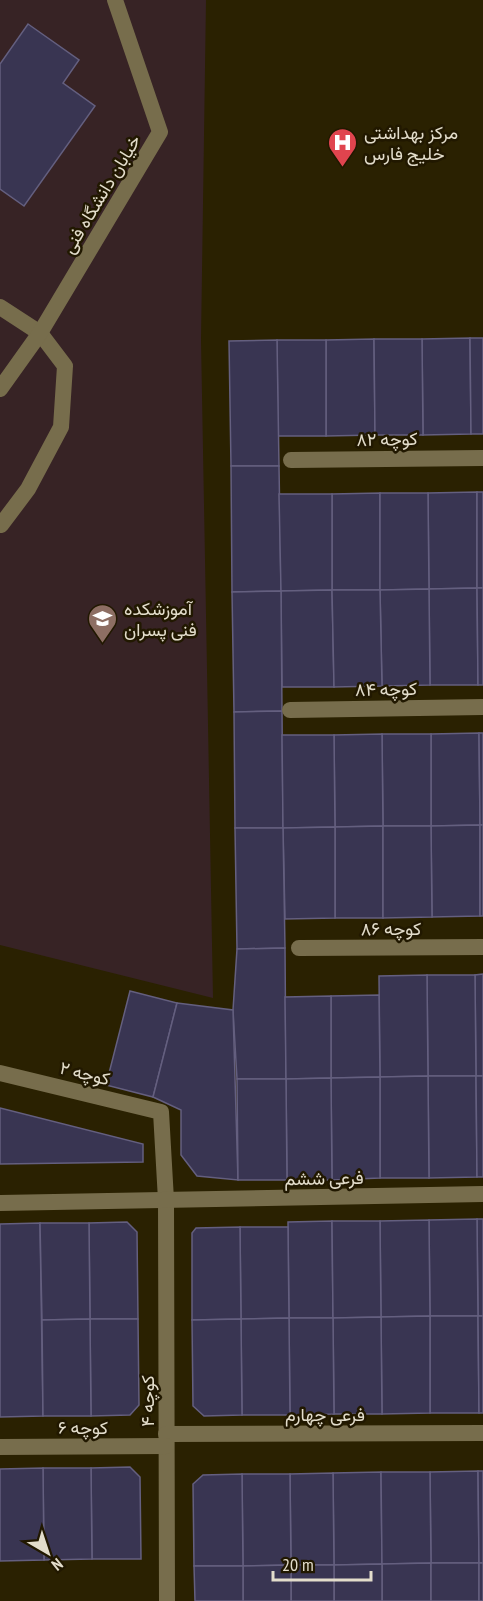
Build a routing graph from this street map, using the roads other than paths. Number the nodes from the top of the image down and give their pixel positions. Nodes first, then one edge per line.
1 (115, 0) edge
2 (0, 307) edge
3 (40, 333) junction
4 (0, 389) edge
5 (483, 458) edge
6 (291, 459) dead end
7 (1, 525) edge
8 (483, 707) edge
9 (290, 710) dead end
10 (483, 947) edge
11 (299, 948) dead end
12 (0, 1073) edge
13 (161, 1112) joint
14 (483, 1194) edge
15 (166, 1200) junction
16 (0, 1203) edge
17 (483, 1433) edge
18 (166, 1440) junction
19 (0, 1447) edge
20 (167, 1601) edge

1 - 3 street, خیابان دانشگاه فنی
2 - 3 street
3 - 4 street, خیابان دانشگاه فنی
3 - 7 street
5 - 6 street, کوچه ۸۲
8 - 9 street, کوچه ۸۴
10 - 11 street, کوچه ۸۶
12 - 13 street, کوچه ۲
13 - 15 street, کوچه ۴
14 - 15 street, فرعی ششم
15 - 16 street
15 - 18 street, کوچه ۴
17 - 18 street, فرعی چهارم
18 - 19 street, کوچه ۶
18 - 20 street, کوچه ۴

